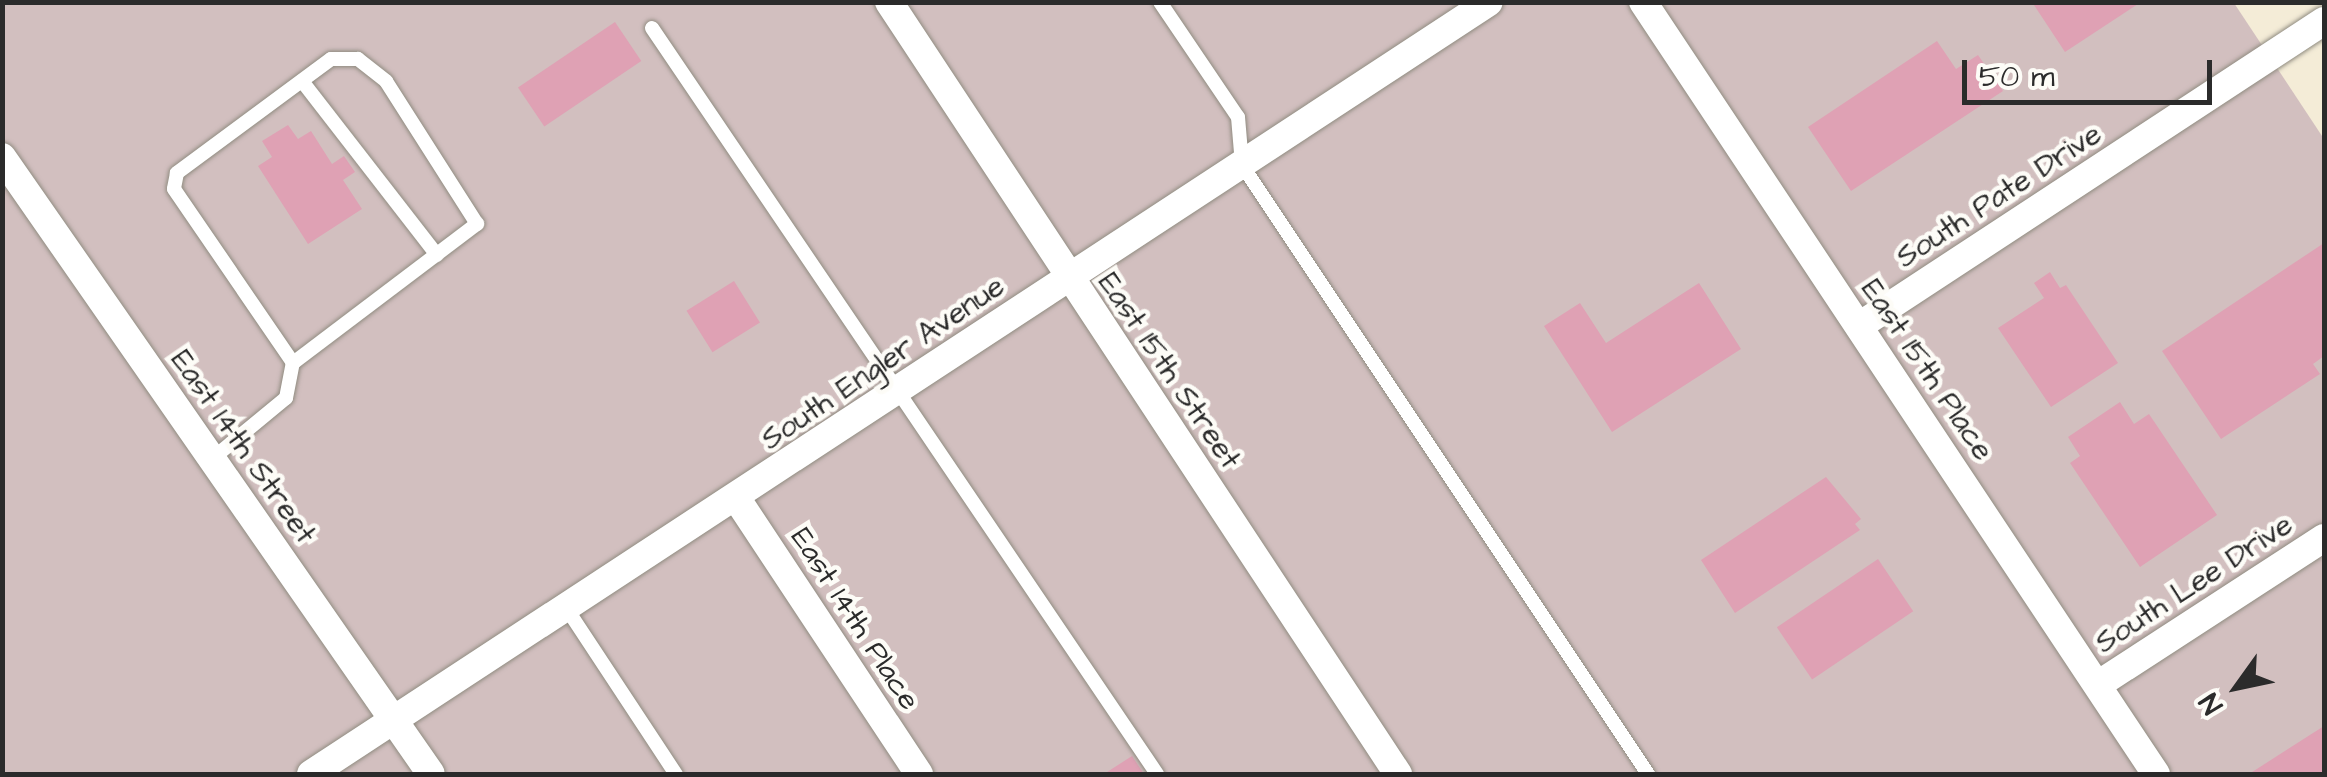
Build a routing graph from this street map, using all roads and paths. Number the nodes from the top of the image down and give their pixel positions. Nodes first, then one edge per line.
1 (888, 2) edge
2 (1160, 2) edge
3 (1490, 2) edge
4 (1643, 2) edge
5 (2324, 21) edge
6 (652, 28) dead end
7 (302, 81) junction
8 (2, 157) edge
9 (1242, 165) junction
10 (437, 255) junction
11 (1069, 279) junction
12 (1859, 326) junction
13 (293, 363) junction
14 (902, 390) junction
15 (212, 459) junction
16 (737, 499) junction
17 (2324, 538) edge
18 (567, 609) junction
19 (2099, 684) junction
20 (394, 720) junction
21 (311, 774) edge
22 (430, 774) edge
23 (676, 774) edge
24 (920, 774) edge
25 (1157, 774) edge
26 (1398, 774) edge
27 (1648, 774) edge
28 (2156, 774) edge

1 - 11 street, East 15th Street
2 - 9 lane
3 - 9 street, South Engler Avenue
4 - 12 street, East 15th Place
5 - 12 street, South Pate Drive
6 - 14 lane
7 - 10 lane
7 - 10 lane
7 - 13 lane
8 - 15 street, East 14th Street
9 - 11 street, South Engler Avenue
9 - 27 lane
10 - 13 lane
11 - 14 street, South Engler Avenue
11 - 26 street, East 15th Street
12 - 19 street, East 15th Place
13 - 15 lane
14 - 16 street, South Engler Avenue
14 - 25 lane
15 - 20 street, East 14th Street
16 - 18 street, South Engler Avenue
16 - 24 street, East 14th Place
17 - 19 street, South Lee Drive
18 - 20 street, South Engler Avenue
18 - 23 lane
19 - 28 street, East 15th Place
20 - 21 street, South Engler Avenue
20 - 22 street, East 14th Street

